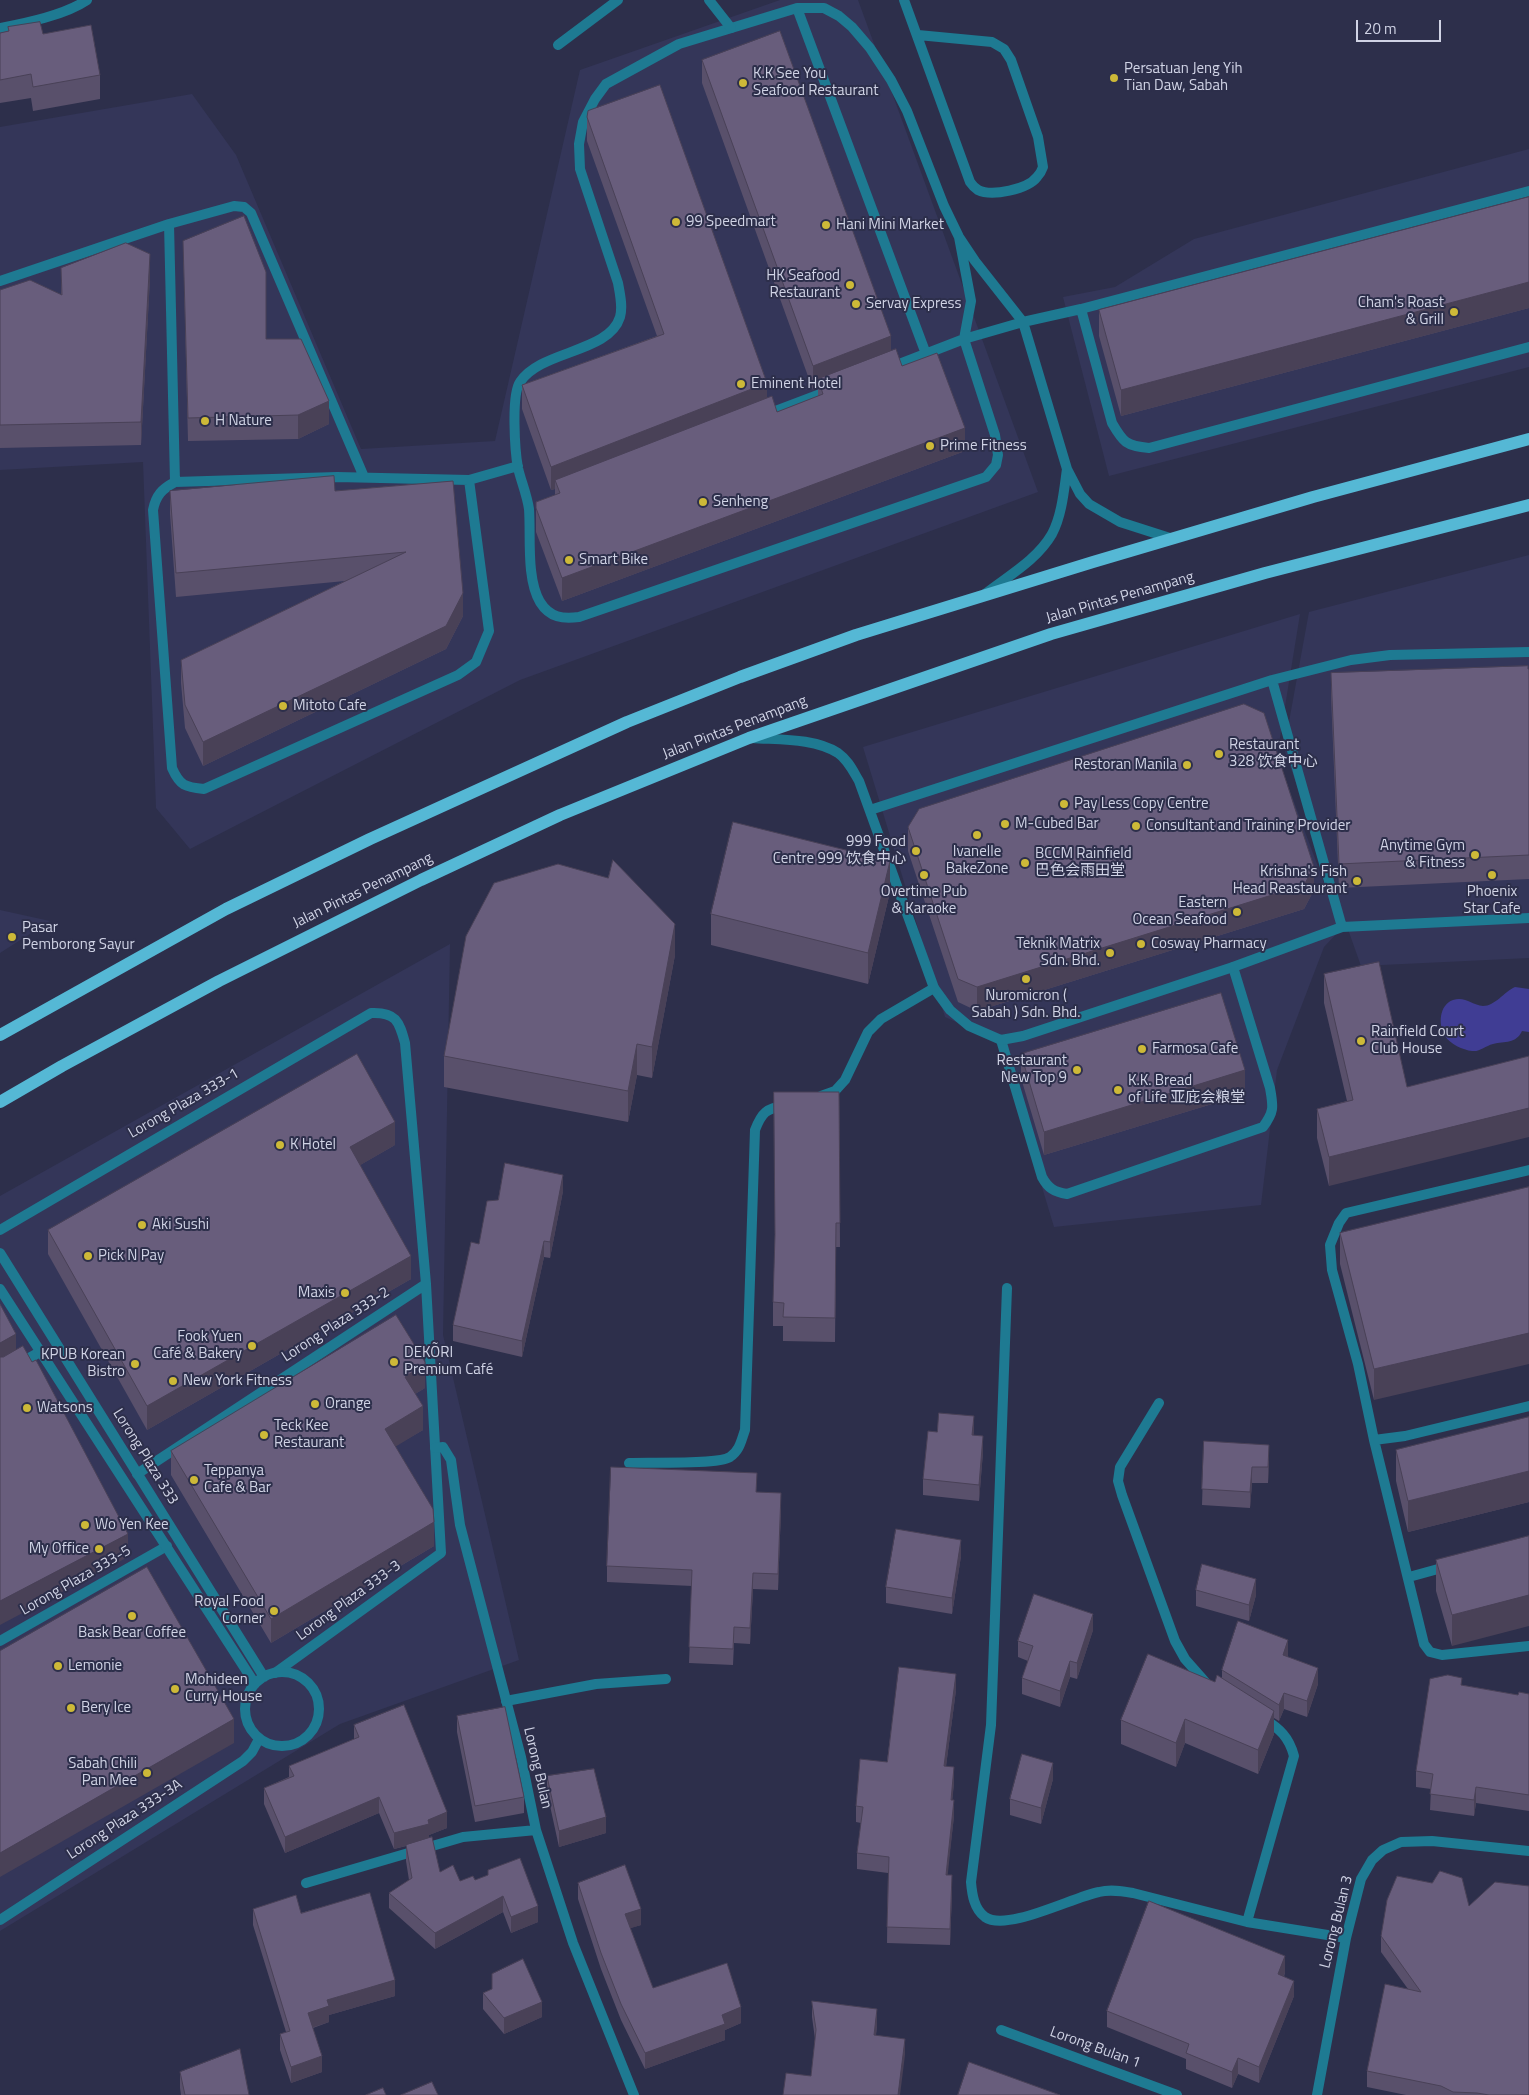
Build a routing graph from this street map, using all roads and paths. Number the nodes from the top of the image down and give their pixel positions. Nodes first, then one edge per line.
1 (87, 0) edge
2 (618, 0) edge
3 (709, 0) edge
4 (904, 0) edge
5 (797, 8) junction
6 (0, 28) edge
7 (731, 28) junction
8 (918, 36) junction
9 (558, 45) dead end
10 (1529, 191) edge
11 (170, 224) junction
12 (959, 237) junction
13 (0, 281) edge
14 (1080, 309) junction
15 (1023, 322) junction
16 (964, 340) junction
17 (1529, 347) edge
18 (926, 354) junction
19 (880, 371) edge
20 (844, 385) edge
21 (751, 420) edge
22 (1529, 439) edge
23 (518, 466) junction
24 (1067, 469) junction
25 (364, 477) junction
26 (469, 480) junction
27 (175, 482) junction
28 (1529, 505) edge
29 (1173, 539) junction
30 (980, 597) junction
31 (1529, 652) edge
32 (1272, 680) junction
33 (749, 738) junction
34 (870, 810) junction
35 (1529, 918) edge
36 (1342, 927) junction
37 (1233, 967) junction
38 (934, 988) junction
39 (0, 1035) edge
40 (1001, 1040) junction
41 (812, 1099) edge
42 (0, 1102) edge
43 (795, 1102) edge
44 (1529, 1170) edge
45 (0, 1230) edge
46 (0, 1253) edge
47 (426, 1284) junction
48 (1007, 1288) dead end
49 (0, 1289) edge
50 (40, 1352) junction
51 (0, 1374) edge
52 (1159, 1403) dead end
53 (1529, 1406) edge
54 (1374, 1440) junction
55 (435, 1448) junction
56 (629, 1463) dead end
57 (137, 1474) junction
58 (167, 1546) junction
59 (1455, 1564) edge
60 (1409, 1577) junction
61 (0, 1642) edge
62 (1529, 1646) edge
63 (275, 1673) junction
64 (264, 1677) junction
65 (666, 1679) dead end
66 (255, 1684) junction
67 (1217, 1691) edge
68 (506, 1701) junction
69 (1250, 1710) edge
70 (259, 1739) junction
71 (536, 1830) junction
72 (1529, 1852) edge
73 (306, 1883) dead end
74 (0, 1920) edge
75 (1246, 1922) junction
76 (1346, 1938) junction
77 (1001, 2030) dead end
78 (634, 2095) edge
79 (1178, 2095) edge
80 (1317, 2095) edge

1 - 6 street
2 - 9 street
3 - 7 street
4 - 8 street
5 - 7 street
5 - 12 street
5 - 18 street
7 - 23 street
8 - 8 street
10 - 14 street
11 - 13 street
11 - 25 street
11 - 27 street
12 - 15 street
12 - 16 street
14 - 15 street
14 - 17 street
15 - 16 street
15 - 24 street
16 - 18 street
16 - 23 street
18 - 19 street
20 - 21 street
22 - 29 main road
23 - 26 street
24 - 29 street
24 - 30 street
25 - 26 street
25 - 27 street
26 - 27 street
28 - 33 main road, Jalan Pintas Penampang
29 - 30 main road
30 - 39 main road
31 - 32 street
32 - 34 street
32 - 36 street
33 - 34 street
33 - 42 main road, Jalan Pintas Penampang
34 - 38 street
35 - 36 street
36 - 37 street
37 - 40 street
37 - 40 street
38 - 40 street
38 - 41 street
43 - 56 street
44 - 54 street
45 - 47 street, Lorong Plaza 333-1
46 - 57 street, Lorong Plaza 333
47 - 55 street
47 - 57 street, Lorong Plaza 333-2
48 - 75 street
49 - 50 street, Lorong Plaza 333
50 - 51 street
50 - 58 street, Lorong Plaza 333
52 - 67 street
53 - 54 street
54 - 60 street
55 - 63 street, Lorong Plaza 333-3
55 - 68 street, Lorong Bulan
57 - 64 street, Lorong Plaza 333
58 - 61 street, Lorong Plaza 333-5
58 - 66 street, Lorong Plaza 333
59 - 60 street
60 - 62 street
63 - 64 street
63 - 70 street
64 - 66 street
65 - 68 street
66 - 70 street
68 - 71 street, Lorong Bulan
69 - 75 street
70 - 74 street, Lorong Plaza 333-3A
71 - 73 street
71 - 78 street, Lorong Bulan
72 - 76 street, Lorong Bulan 3
75 - 76 street
76 - 80 street, Lorong Bulan 3
77 - 79 street, Lorong Bulan 1

